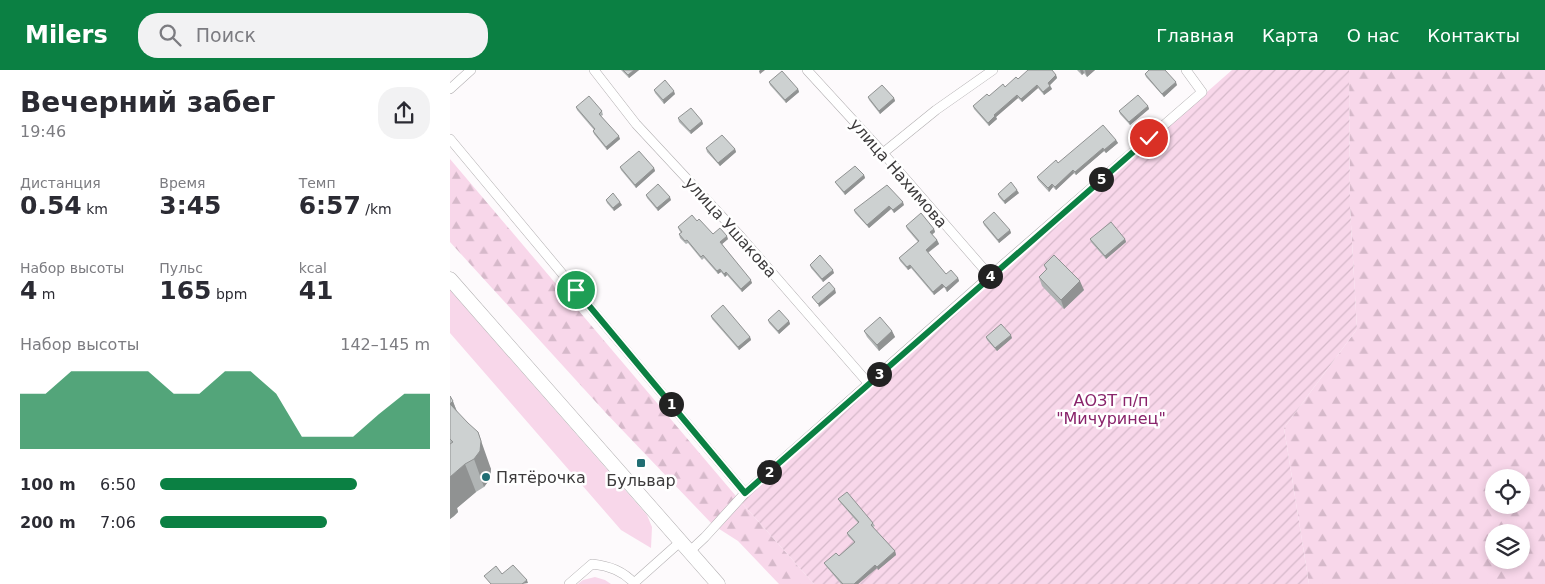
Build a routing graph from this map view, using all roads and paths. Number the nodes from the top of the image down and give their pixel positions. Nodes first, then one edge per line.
1 (471, 70) edge
2 (594, 70) edge
3 (807, 70) edge
4 (993, 70) edge
5 (1186, 70) edge
6 (450, 88) edge
7 (450, 138) edge
8 (883, 153) junction
9 (990, 276) junction
10 (450, 279) edge
11 (869, 384) junction
12 (745, 493) junction
13 (684, 547) junction
14 (634, 583) edge
15 (570, 584) edge
16 (718, 584) edge

1 - 6 street
2 - 11 street, улица Ушакова
3 - 8 street, улица Нахимова
4 - 8 street
5 - 9 street
7 - 12 street
8 - 9 street, улица Нахимова
9 - 11 street
10 - 13 main road
11 - 12 street
12 - 13 street
13 - 14 street
13 - 16 main road
14 - 15 street

